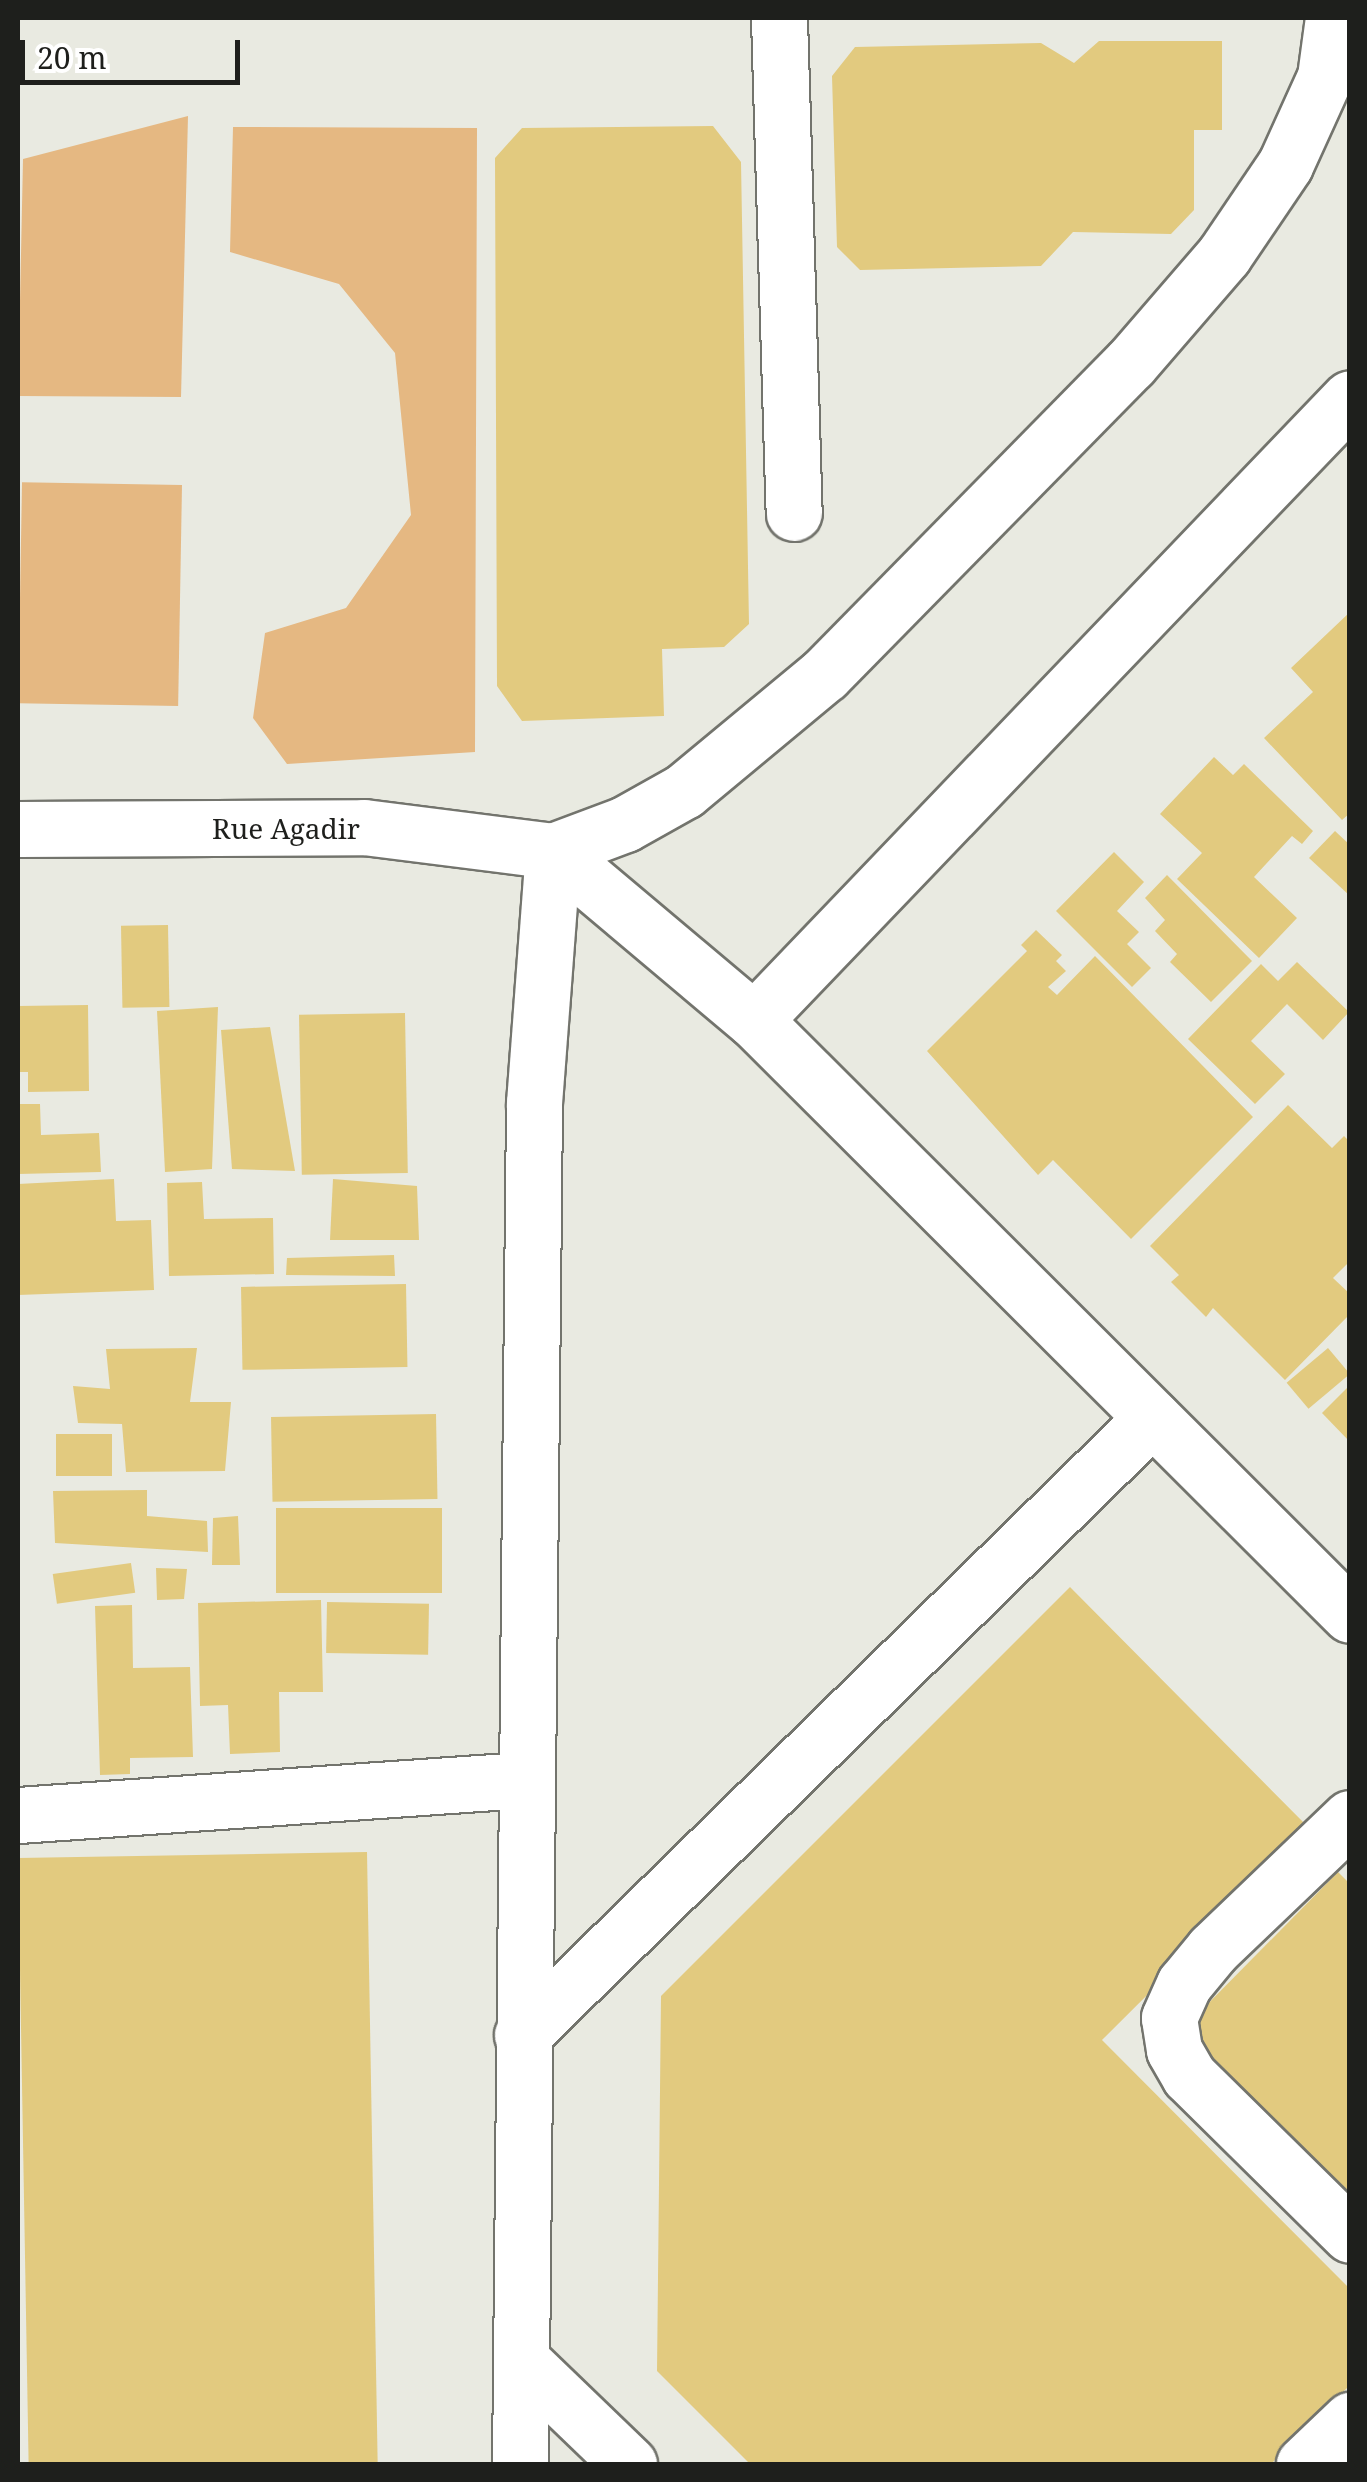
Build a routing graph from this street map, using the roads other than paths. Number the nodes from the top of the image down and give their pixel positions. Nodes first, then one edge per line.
1 (779, 18) edge
2 (1333, 18) edge
3 (1350, 398) edge
4 (794, 513) dead end
5 (18, 829) edge
6 (553, 851) junction
7 (754, 1020) junction
8 (1152, 1418) junction
9 (1350, 1616) edge
10 (522, 1780) junction
11 (18, 1815) edge
12 (1350, 1818) edge
13 (522, 2034) junction
14 (1350, 2235) edge
15 (523, 2362) junction
16 (1350, 2420) edge
17 (520, 2464) edge
18 (629, 2464) edge
19 (1304, 2464) edge

1 - 4 street
2 - 6 street
3 - 7 street
5 - 6 street, Rue Agadir
6 - 7 street
6 - 10 street
7 - 8 street
8 - 9 street
8 - 13 street
10 - 11 street
10 - 13 street
12 - 14 street
13 - 15 street
15 - 17 street
15 - 18 street
16 - 19 street

